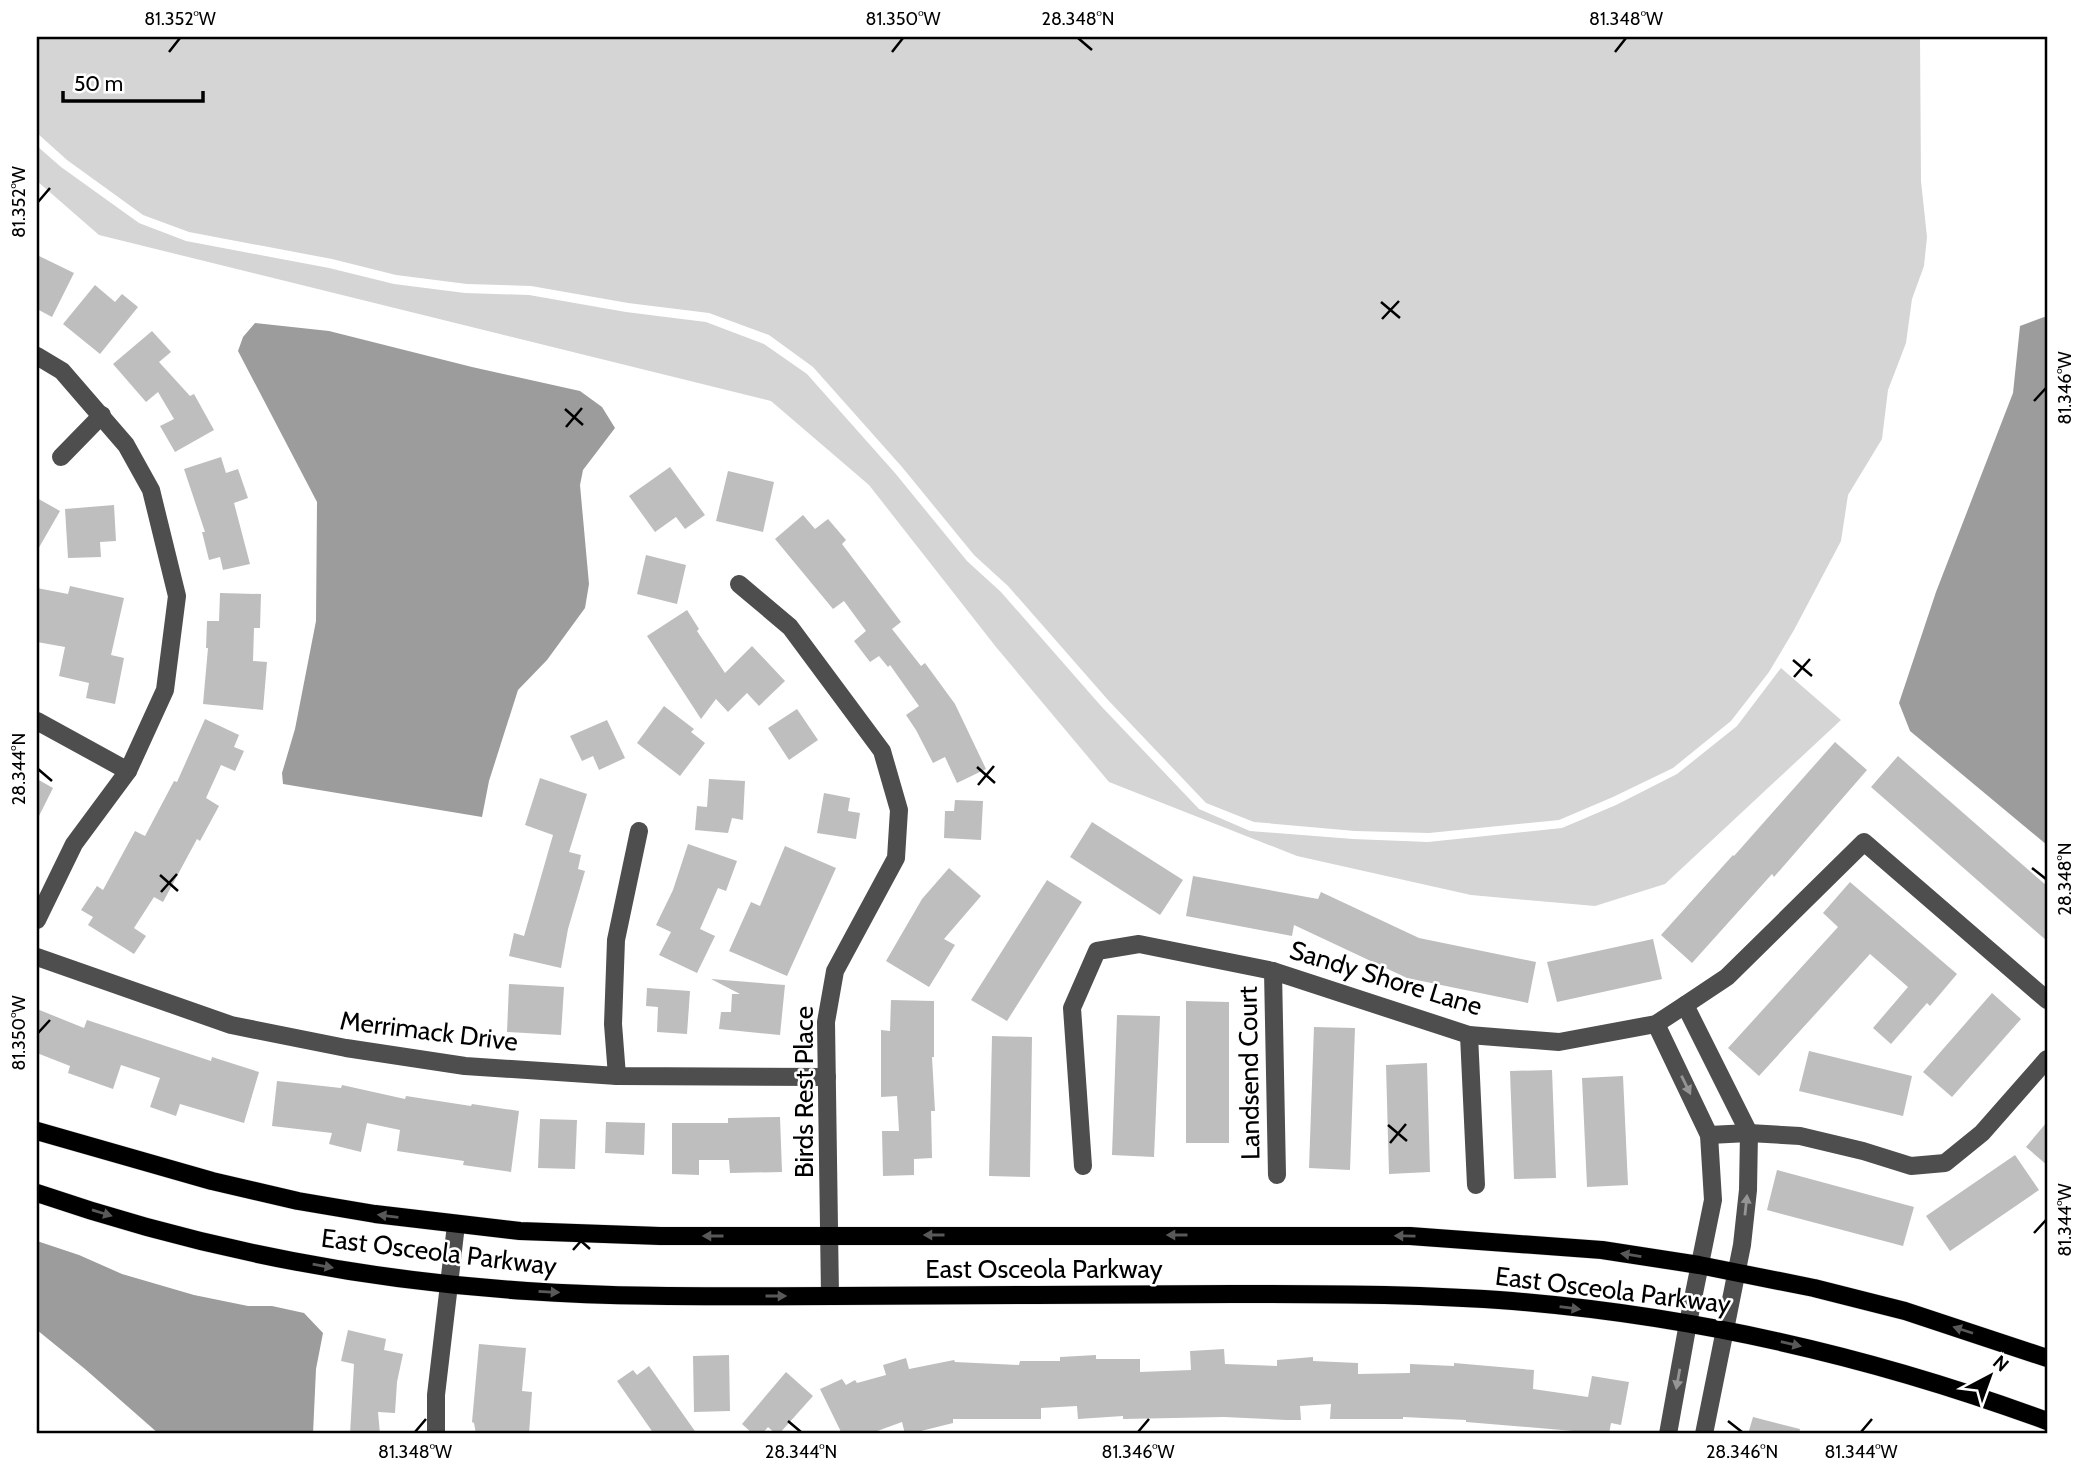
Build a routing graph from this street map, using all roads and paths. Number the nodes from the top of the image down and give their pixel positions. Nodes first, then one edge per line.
1 (37, 356) edge
2 (102, 415) junction
3 (61, 457) dead end
4 (739, 584) dead end
5 (37, 721) edge
6 (128, 771) junction
7 (639, 831) dead end
8 (37, 920) edge
9 (37, 957) edge
10 (1273, 971) junction
11 (2047, 1000) edge
12 (1685, 1005) junction
13 (1656, 1024) junction
14 (1469, 1035) junction
15 (2047, 1059) edge
16 (617, 1076) junction
17 (827, 1077) junction
18 (37, 1131) edge
19 (1749, 1133) junction
20 (1709, 1135) junction
21 (1083, 1167) dead end
22 (1277, 1175) dead end
23 (1476, 1185) dead end
24 (37, 1193) edge
25 (456, 1225) junction
26 (830, 1236) junction
27 (1699, 1265) junction
28 (1736, 1272) junction
29 (449, 1284) junction
30 (830, 1296) junction
31 (1688, 1323) junction
32 (1724, 1329) junction
33 (2047, 1358) edge
34 (2047, 1421) edge
35 (436, 1434) edge
36 (1668, 1434) edge
37 (1704, 1434) edge

1 - 2 street
2 - 3 street
2 - 6 street
4 - 17 street, Birds Rest Place
5 - 6 street
6 - 8 street
7 - 16 street
9 - 16 street, Merrimack Drive
10 - 14 street, Sandy Shore Lane
10 - 21 street, Sandy Shore Lane
10 - 22 street, Landsend Court
11 - 12 street, Sandy Shore Lane
12 - 13 street, Sandy Shore Lane
12 - 19 street
13 - 14 street, Sandy Shore Lane
13 -> 20 street
14 - 23 street
15 - 19 street
16 - 17 street, Merrimack Drive
17 - 26 street, Birds Rest Place
25 -> 18 main road, East Osceola Parkway
19 - 20 street
28 -> 19 street
20 - 27 street
24 -> 29 main road, East Osceola Parkway
26 -> 25 main road, East Osceola Parkway
25 - 29 street
27 -> 26 main road, East Osceola Parkway
26 - 30 street, Birds Rest Place
27 - 28 main road, East Osceola Parkway
27 - 31 street
28 - 32 street
33 -> 28 main road, East Osceola Parkway
29 -> 30 main road, East Osceola Parkway
29 - 35 street
30 -> 31 main road, East Osceola Parkway
31 - 32 main road, East Osceola Parkway
31 -> 36 street
32 -> 34 main road, East Osceola Parkway
32 - 37 street

